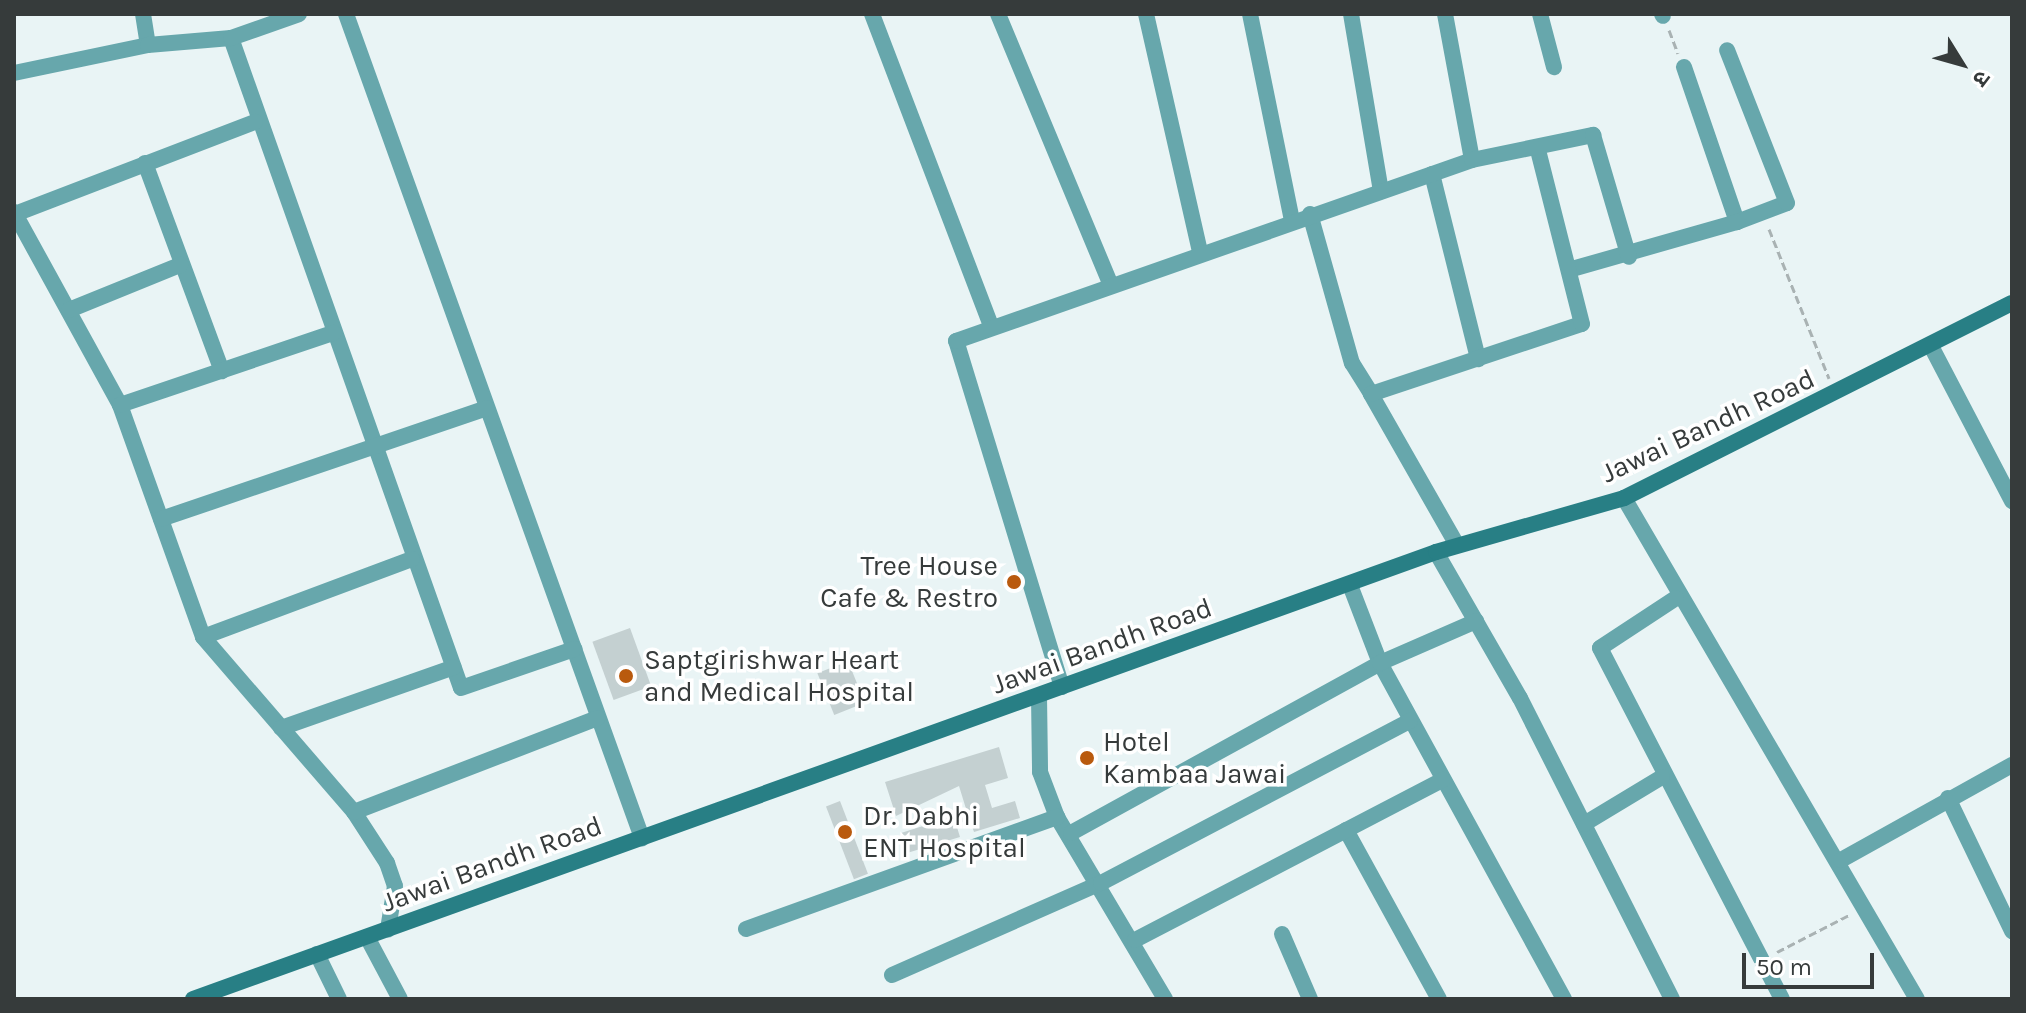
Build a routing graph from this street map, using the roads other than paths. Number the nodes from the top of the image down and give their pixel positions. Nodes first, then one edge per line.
1 (143, 14) edge
2 (346, 14) edge
3 (872, 14) edge
4 (998, 14) edge
5 (1146, 14) edge
6 (1250, 14) edge
7 (1351, 14) edge
8 (1445, 14) edge
9 (1540, 14) edge
10 (288, 16) edge
11 (231, 38) junction
12 (148, 45) junction
13 (1727, 50) dead end
14 (1554, 67) dead end
15 (1684, 67) road end
16 (14, 73) edge
17 (255, 122) junction
18 (1538, 150) junction
19 (1472, 160) junction
20 (145, 163) junction
21 (1432, 174) junction
22 (1381, 191) junction
23 (15, 213) edge
24 (1310, 214) junction
25 (1292, 220) junction
26 (1737, 222) junction
27 (1200, 251) junction
28 (1629, 257) junction
29 (180, 265) junction
30 (1572, 269) junction
31 (1111, 285) junction
32 (2012, 303) edge
33 (69, 310) junction
34 (991, 326) junction
35 (333, 333) junction
36 (1932, 348) junction
37 (1478, 359) junction
38 (222, 371) junction
39 (1371, 394) junction
40 (120, 405) junction
41 (487, 408) junction
42 (374, 445) junction
43 (1624, 498) junction
44 (2012, 501) edge
45 (161, 519) junction
46 (1457, 545) junction
47 (1436, 552) junction
48 (412, 559) junction
49 (1350, 585) junction
50 (1676, 598) junction
51 (1476, 621) junction
52 (203, 637) junction
53 (574, 649) junction
54 (1380, 663) junction
55 (454, 667) junction
56 (1062, 687) junction
57 (1039, 696) junction
58 (598, 718) junction
59 (1410, 721) junction
60 (281, 728) junction
61 (2012, 765) edge
62 (1662, 777) junction
63 (1443, 780) junction
64 (1948, 798) junction
65 (354, 812) junction
66 (1057, 817) junction
67 (1584, 824) junction
68 (1346, 830) junction
69 (1071, 833) junction
70 (642, 838) junction
71 (1841, 860) junction
72 (1101, 883) junction
73 (388, 929) junction
74 (746, 929) dead end
75 (2012, 931) edge
76 (1282, 934) dead end
77 (367, 937) junction
78 (1135, 940) junction
79 (317, 954) junction
80 (892, 975) dead end
81 (193, 999) edge
82 (339, 999) edge
83 (400, 999) edge
84 (1165, 999) edge
85 (1310, 999) edge
86 (1439, 999) edge
87 (1564, 999) edge
88 (1672, 999) edge
89 (1782, 999) edge
90 (1917, 999) edge

1 - 12 street
2 - 41 street
3 - 34 street
4 - 31 street
5 - 27 street
6 - 25 street
7 - 22 street
8 - 19 street
9 - 14 street
10 - 11 street
11 - 12 street
11 - 17 street
12 - 16 street
13 - 26 street
15 - 26 street
17 - 20 street
17 - 35 street
18 - 19 street
18 - 28 street
18 - 30 street
19 - 21 street
20 - 23 street
20 - 29 street
21 - 22 street
21 - 37 street
22 - 24 street
23 - 33 street
24 - 25 street
24 - 39 street
25 - 27 street
26 - 28 street
27 - 31 street
28 - 30 street
29 - 33 street
29 - 38 street
30 - 37 street
31 - 34 street
32 - 36 street, Jawai Bandh Road
33 - 40 street
34 - 56 street
35 - 38 street
35 - 42 street
36 - 43 street, Jawai Bandh Road
36 - 44 street
37 - 39 street
38 - 40 street
39 - 46 street
40 - 45 street
41 - 42 street
41 - 53 street
42 - 45 street
42 - 48 street
43 - 46 street, Jawai Bandh Road
43 - 50 street
45 - 52 street
46 - 47 street, Jawai Bandh Road
47 - 49 street, Jawai Bandh Road
47 - 51 street
48 - 52 street
48 - 55 street
49 - 54 street
49 - 56 street, Jawai Bandh Road
50 - 62 street
50 - 71 street
51 - 54 street
51 - 67 street
52 - 60 street
53 - 55 street
53 - 58 street
54 - 59 street
54 - 69 street
55 - 60 street
56 - 57 street, Jawai Bandh Road
57 - 66 street
57 - 70 street, Jawai Bandh Road
58 - 65 street
58 - 70 street
59 - 63 street
59 - 72 street
60 - 65 street
61 - 64 street
62 - 67 street
62 - 89 street
63 - 68 street
63 - 87 street
64 - 71 street
64 - 75 street
65 - 73 street
66 - 69 street
66 - 74 street
67 - 88 street
68 - 78 street
68 - 86 street
69 - 72 street
70 - 73 street, Jawai Bandh Road
71 - 90 street
72 - 78 street
72 - 80 street
73 - 77 street, Jawai Bandh Road
76 - 85 street
77 - 79 street, Jawai Bandh Road
77 - 83 street
78 - 84 street
79 - 81 street, Jawai Bandh Road
79 - 82 street

